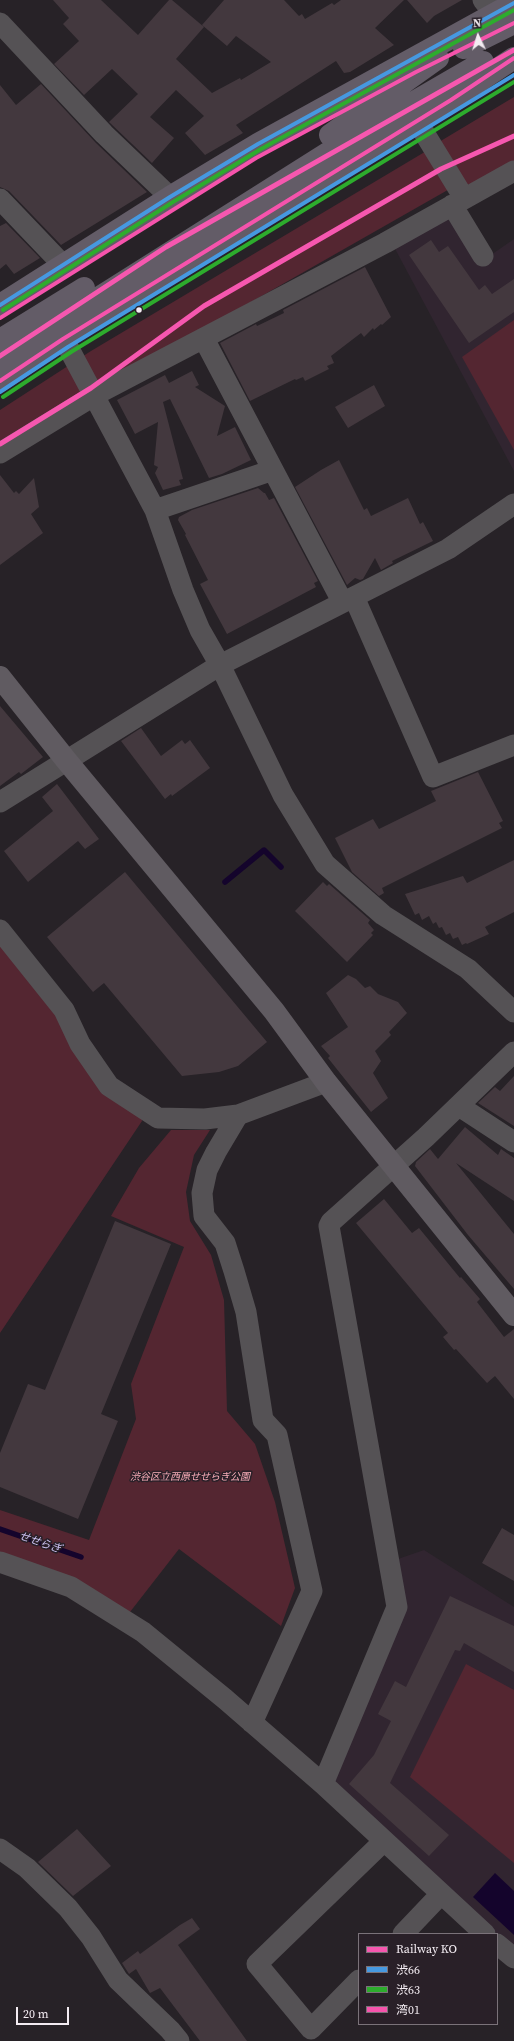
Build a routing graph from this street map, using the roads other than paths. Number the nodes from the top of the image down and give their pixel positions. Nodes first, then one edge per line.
1 (514, 3) edge
2 (497, 12) edge
3 (0, 23) edge
4 (514, 45) edge
5 (514, 58) edge
6 (514, 75) edge
7 (423, 132) junction
8 (341, 136) junction
9 (514, 171) edge
10 (170, 197) junction
11 (0, 199) edge
12 (458, 202) junction
13 (483, 256) dead end
14 (63, 265) junction
15 (0, 305) edge
16 (0, 318) edge
17 (204, 339) junction
18 (0, 340) edge
19 (68, 347) junction
20 (0, 360) edge
21 (0, 381) edge
22 (0, 392) edge
23 (95, 395) junction
24 (0, 453) edge
25 (273, 470) junction
26 (514, 504) edge
27 (155, 510) junction
28 (348, 599) junction
29 (220, 665) junction
30 (0, 677) edge
31 (514, 745) edge
32 (66, 760) junction
33 (0, 802) edge
34 (0, 930) edge
35 (514, 1012) edge
36 (514, 1052) edge
37 (326, 1082) junction
38 (459, 1106) junction
39 (238, 1115) junction
40 (514, 1142) edge
41 (393, 1167) junction
42 (514, 1315) edge
43 (0, 1562) edge
44 (252, 1723) junction
45 (323, 1784) junction
46 (384, 1841) junction
47 (0, 1850) edge
48 (441, 1894) junction
49 (404, 1933) edge
50 (484, 1933) edge
51 (498, 1945) edge
52 (514, 1958) edge
53 (358, 1981) edge
54 (179, 2041) edge

1 - 2 highway
2 - 8 highway
2 - 10 highway
2 - 16 highway
3 - 10 street
4 - 8 highway
5 - 21 highway
6 - 7 highway
7 - 12 street
7 - 19 highway
8 - 18 highway
8 - 20 highway
9 - 12 street
10 - 14 highway
11 - 14 street
12 - 13 street
12 - 17 street
14 - 15 highway
17 - 23 street
17 - 25 street
19 - 22 highway
19 - 23 street
23 - 24 street
23 - 27 street
25 - 27 street
25 - 28 street
26 - 28 street
27 - 29 street
28 - 29 street
28 - 31 street
29 - 32 street
29 - 35 street
30 - 32 street
32 - 33 street
32 - 37 street
34 - 39 street
36 - 38 street
37 - 39 street
37 - 41 street
38 - 40 street
38 - 41 street
39 - 44 street
41 - 42 street
41 - 45 street
43 - 44 street
44 - 45 street
45 - 46 street
46 - 48 street
46 - 53 street
47 - 54 street
48 - 49 street
48 - 50 street
51 - 52 street

